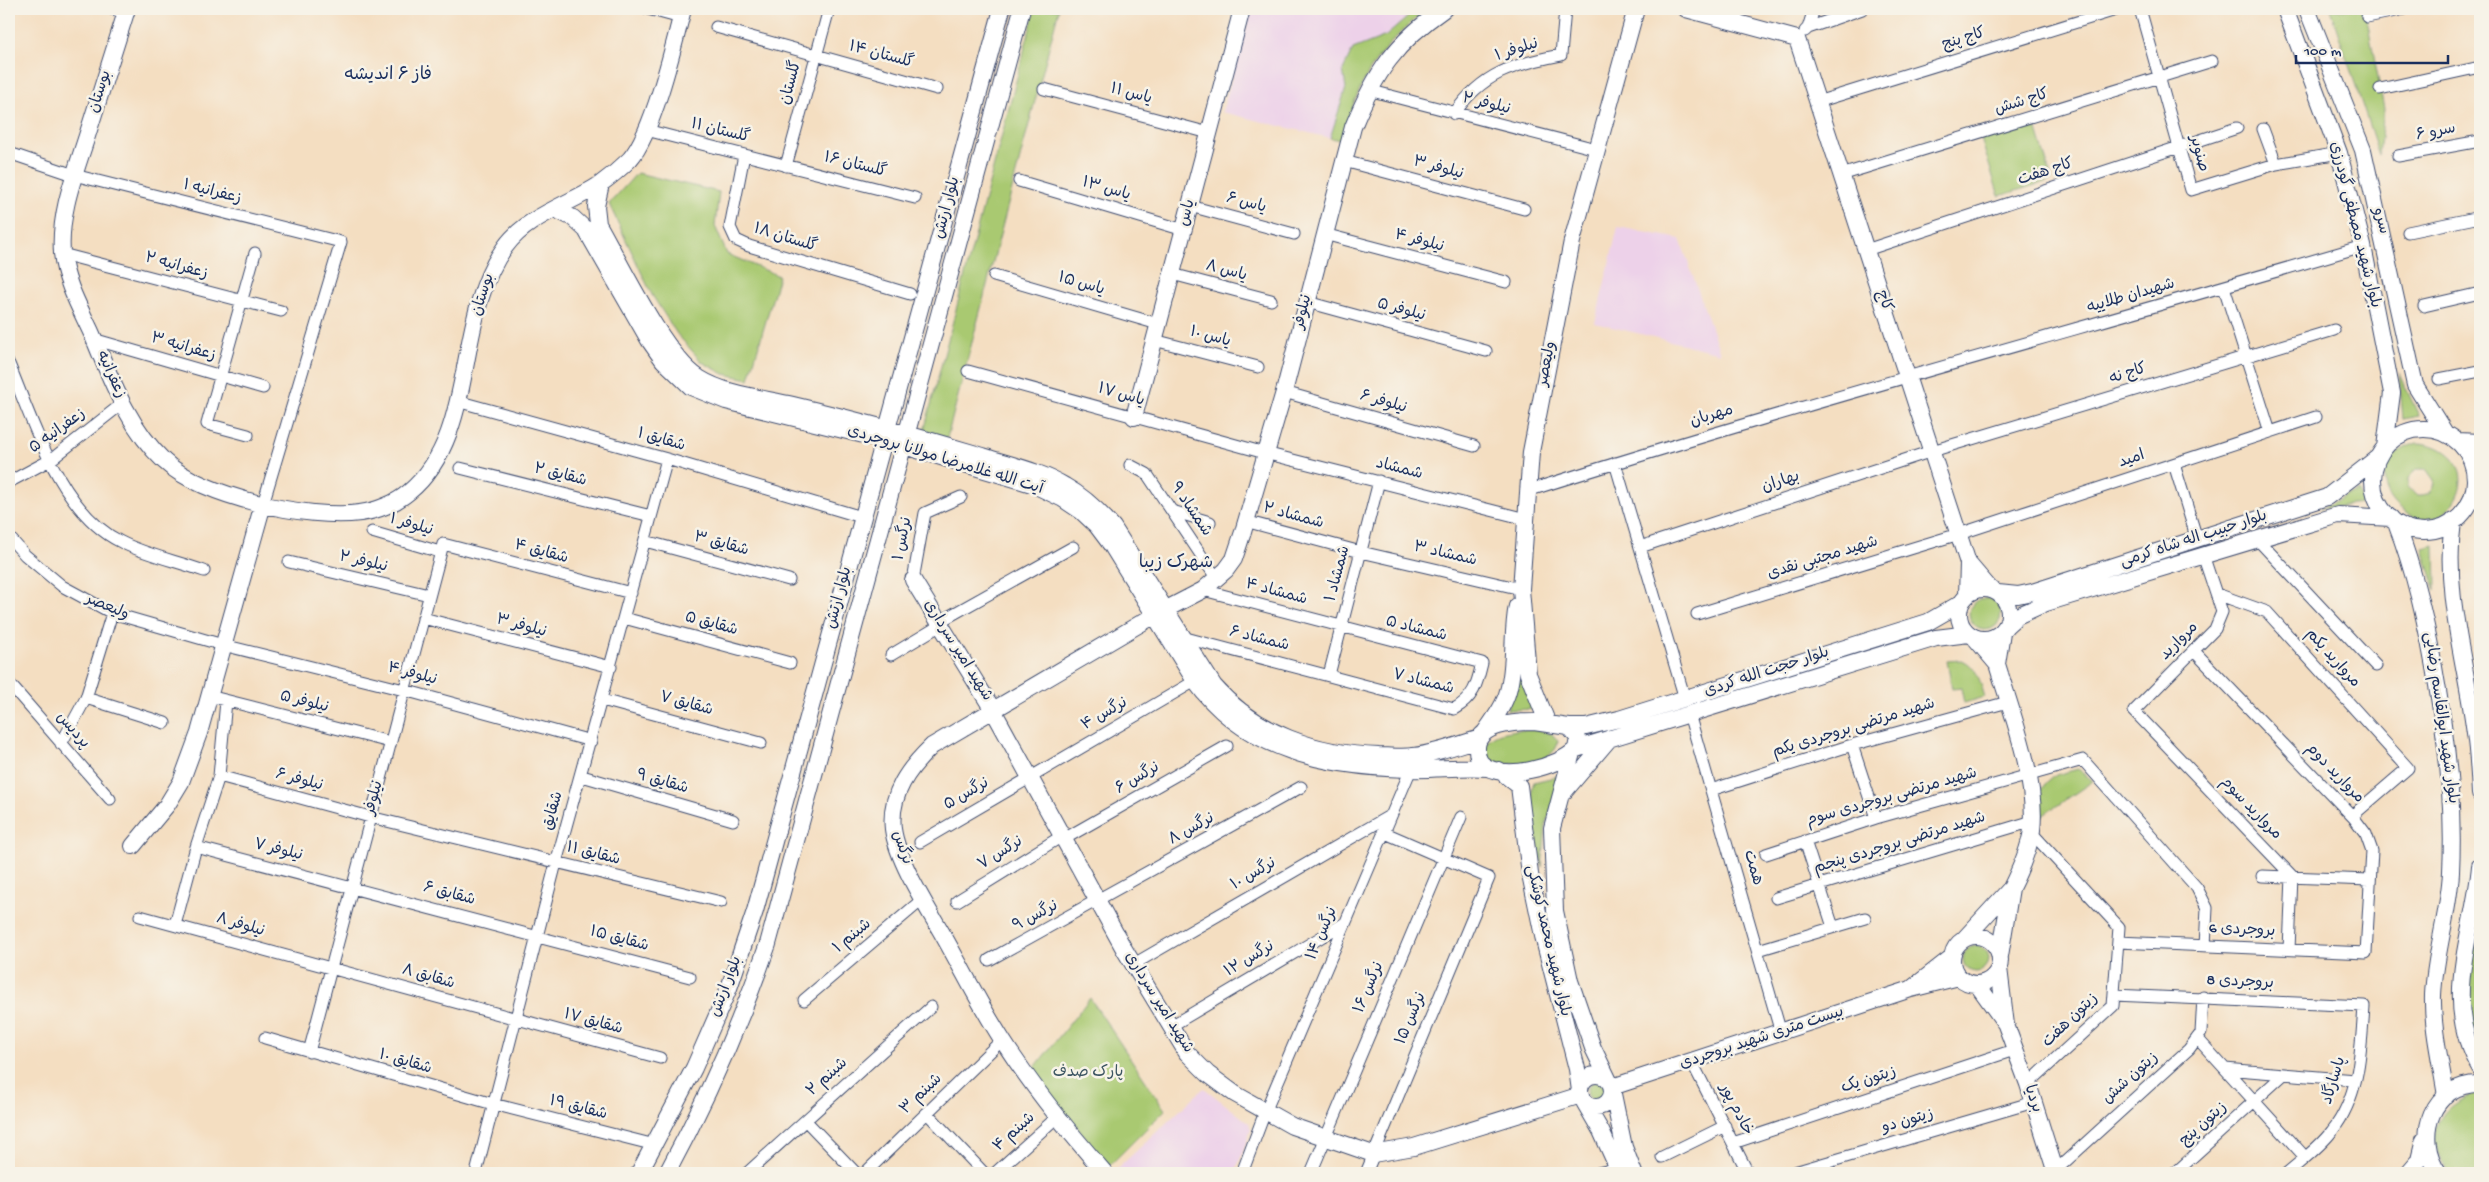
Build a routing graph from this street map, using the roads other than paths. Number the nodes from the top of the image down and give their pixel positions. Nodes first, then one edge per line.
1 (648, 9) edge
2 (829, 9) edge
3 (1002, 9) edge
4 (1242, 9) edge
5 (1444, 9) edge
6 (1565, 9) edge
7 (1636, 9) edge
8 (1686, 9) edge
9 (1814, 9) edge
10 (1862, 9) edge
11 (2119, 9) edge
12 (2140, 9) edge
13 (2285, 9) edge
14 (2307, 9) edge
15 (2405, 9) edge
16 (122, 10) edge
17 (1021, 11) edge
18 (682, 13) edge
19 (2367, 17) dead end
20 (716, 27) dead end
21 (1803, 33) junction
22 (816, 55) junction
23 (2212, 61) dead end
24 (2480, 67) edge
25 (2159, 78) junction
26 (937, 89) dead end
27 (1044, 89) dead end
28 (2380, 89) dead end
29 (1368, 90) junction
30 (1817, 102) junction
31 (1454, 114) junction
32 (2237, 128) dead end
33 (2264, 129) dead end
34 (646, 130) junction
35 (1209, 134) junction
36 (2480, 141) edge
37 (2179, 146) junction
38 (1596, 149) junction
39 (9, 153) edge
40 (2339, 153) junction
41 (744, 154) junction
42 (2398, 156) dead end
43 (1344, 161) junction
44 (2276, 164) junction
45 (786, 166) junction
46 (74, 175) junction
47 (1841, 176) junction
48 (1019, 181) dead end
49 (600, 184) junction
50 (915, 198) dead end
51 (1190, 206) junction
52 (555, 209) junction
53 (1524, 209) dead end
54 (2480, 217) edge
55 (1184, 230) junction
56 (2408, 232) dead end
57 (1294, 234) dead end
58 (1324, 234) junction
59 (2362, 246) junction
60 (604, 247) junction
61 (1866, 250) junction
62 (255, 253) dead end
63 (62, 254) junction
64 (1172, 274) junction
65 (994, 276) dead end
66 (1506, 282) dead end
67 (2224, 287) junction
68 (2480, 293) edge
69 (910, 294) dead end
70 (241, 300) junction
71 (1271, 300) dead end
72 (1306, 302) junction
73 (2424, 306) dead end
74 (282, 311) dead end
75 (2334, 330) dead end
76 (1156, 332) junction
77 (93, 339) junction
78 (1486, 351) dead end
79 (2247, 356) junction
80 (9, 364) edge
81 (1258, 367) dead end
82 (968, 370) dead end
83 (2480, 371) edge
84 (219, 375) junction
85 (1907, 376) junction
86 (2439, 379) dead end
87 (263, 388) dead end
88 (1284, 392) junction
89 (457, 401) junction
90 (123, 404) junction
91 (1134, 417) junction
92 (2316, 417) dead end
93 (2270, 432) junction
94 (886, 434) junction
95 (248, 435) dead end
96 (2451, 437) junction
97 (904, 438) junction
98 (2480, 442) edge
99 (1474, 446) dead end
100 (1932, 451) junction
101 (2381, 452) junction
102 (1265, 453) junction
103 (667, 459) junction
104 (50, 460) junction
105 (1615, 463) junction
106 (2174, 464) junction
107 (1130, 465) dead end
108 (460, 468) dead end
109 (9, 482) edge
110 (1379, 482) junction
111 (2477, 486) edge
112 (1527, 491) junction
113 (961, 497) dead end
114 (263, 504) junction
115 (1172, 511) junction
116 (855, 515) dead end
117 (652, 516) junction
118 (1526, 519) junction
119 (1245, 521) junction
120 (2394, 521) junction
121 (2453, 521) junction
122 (1210, 522) dead end
123 (372, 532) dead end
124 (1959, 534) junction
125 (9, 537) edge
126 (2196, 539) junction
127 (2257, 539) junction
128 (645, 541) junction
129 (1640, 546) junction
130 (1073, 547) dead end
131 (442, 548) junction
132 (1361, 552) junction
133 (2202, 556) junction
134 (289, 562) dead end
135 (1968, 563) junction
136 (204, 571) dead end
137 (1217, 579) junction
138 (789, 580) dead end
139 (913, 580) joint
140 (1521, 589) junction
141 (1202, 590) junction
142 (1995, 592) junction
143 (631, 593) junction
144 (2217, 594) junction
145 (429, 595) junction
146 (1964, 599) junction
147 (112, 613) junction
148 (1160, 613) junction
149 (1697, 614) dead end
150 (423, 618) junction
151 (624, 618) junction
152 (940, 624) junction
153 (1342, 628) junction
154 (2004, 629) junction
155 (1972, 636) junction
156 (1182, 637) junction
157 (223, 645) junction
158 (2194, 651) junction
159 (891, 655) dead end
160 (1482, 663) joint
161 (790, 664) dead end
162 (1997, 664) junction
163 (2376, 666) dead end
164 (611, 667) junction
165 (1329, 675) junction
166 (1195, 681) junction
167 (9, 683) edge
168 (404, 690) junction
169 (209, 696) junction
170 (86, 698) junction
171 (602, 700) junction
172 (226, 701) junction
173 (2008, 702) junction
174 (1687, 706) junction
175 (993, 710) junction
176 (2134, 711) joint
177 (165, 723) dead end
178 (1548, 724) junction
179 (1569, 727) junction
180 (1482, 736) junction
181 (1610, 738) junction
182 (591, 741) junction
183 (390, 742) junction
184 (761, 743) dead end
185 (61, 744) junction
186 (1852, 745) junction
187 (1227, 746) dead end
188 (1574, 751) junction
189 (1411, 763) junction
190 (1494, 769) junction
191 (219, 776) junction
192 (582, 776) junction
193 (2028, 776) junction
194 (1030, 777) junction
195 (1301, 787) dead end
196 (1711, 790) junction
197 (1562, 794) junction
198 (2480, 794) edge
199 (110, 799) dead end
200 (1391, 814) junction
201 (2352, 816) junction
202 (370, 817) junction
203 (1461, 817) dead end
204 (1876, 818) junction
205 (733, 820) dead end
206 (2032, 827) junction
207 (1383, 832) junction
208 (1063, 837) junction
209 (1806, 841) junction
210 (920, 842) dead end
211 (133, 846) dead end
212 (196, 847) junction
213 (1766, 854) dead end
214 (1442, 858) junction
215 (556, 862) junction
216 (2480, 866) edge
217 (2262, 876) dead end
218 (2292, 876) junction
219 (2370, 880) junction
220 (351, 886) junction
221 (1819, 886) junction
222 (2011, 888) junction
223 (1776, 898) dead end
224 (923, 899) junction
225 (957, 901) dead end
226 (720, 902) dead end
227 (1098, 902) junction
228 (140, 916) dead end
229 (1865, 918) dead end
230 (1345, 923) junction
231 (175, 925) junction
232 (1833, 928) junction
233 (539, 936) junction
234 (1965, 938) junction
235 (2118, 942) junction
236 (2205, 946) junction
237 (1758, 950) junction
238 (2289, 950) junction
239 (2366, 953) joint
240 (1952, 957) junction
241 (989, 960) dead end
242 (1999, 962) junction
243 (1134, 964) junction
244 (330, 968) junction
245 (690, 976) dead end
246 (1959, 977) junction
247 (1977, 984) junction
248 (1911, 989) junction
249 (2114, 995) junction
250 (2203, 997) junction
251 (804, 1000) dead end
252 (2364, 1006) joint
253 (931, 1007) dead end
254 (516, 1020) junction
255 (2006, 1025) junction
256 (1170, 1026) junction
257 (1781, 1033) junction
258 (265, 1038) dead end
259 (2197, 1038) junction
260 (1002, 1040) junction
261 (2014, 1050) junction
262 (308, 1052) junction
263 (660, 1058) dead end
264 (1692, 1062) junction
265 (2480, 1068) edge
266 (2225, 1069) junction
267 (2283, 1075) junction
268 (2355, 1080) junction
269 (2028, 1084) junction
270 (2480, 1084) edge
271 (1611, 1086) junction
272 (1581, 1094) junction
273 (2446, 1096) junction
274 (2034, 1102) junction
275 (2254, 1102) junction
276 (493, 1104) junction
277 (1265, 1112) junction
278 (927, 1113) junction
279 (1056, 1118) junction
280 (806, 1121) junction
281 (1725, 1126) junction
282 (2426, 1131) junction
283 (1324, 1139) junction
284 (1733, 1143) junction
285 (655, 1145) junction
286 (1373, 1154) junction
287 (1662, 1157) dead end
288 (2305, 1157) junction
289 (1619, 1171) edge
290 (476, 1173) edge
291 (639, 1173) edge
292 (667, 1173) edge
293 (747, 1173) edge
294 (856, 1173) edge
295 (865, 1173) edge
296 (984, 1173) edge
297 (995, 1173) edge
298 (1105, 1173) edge
299 (1242, 1173) edge
300 (1311, 1173) edge
301 (1366, 1173) edge
302 (1598, 1173) edge
303 (1634, 1173) edge
304 (1748, 1173) edge
305 (1791, 1173) edge
306 (2053, 1173) edge
307 (2175, 1173) edge
308 (2287, 1173) edge
309 (2408, 1173) edge
310 (2439, 1173) edge

1 - 18 street
2 - 22 street, گلستان
3 - 17 main road
3 - 94 main road, بلوار ارتش
4 - 35 main road, یاس
5 - 29 main road, نیلوفر
6 - 31 street, نیلوفر ۱
7 - 38 main road, ولیعصر
8 - 21 main road
9 - 21 street
10 - 21 street
11 - 30 street, کاج پنج
12 - 25 street, صنوبر
13 - 40 main road, بلوار شهید مصطفی گودرزی
14 - 96 main road, سرو
15 - 19 street
16 - 46 main road, بوستان
17 - 97 main road, بلوار ارتش
18 - 34 main road, بوستان
20 - 22 street, گلستان ۱۴
21 - 30 main road, کاج
22 - 26 street, گلستان ۱۴
22 - 45 street, گلستان
23 - 25 street, کاج شش
24 - 28 street
25 - 37 street, صنوبر
25 - 47 street, کاج شش
27 - 35 street, یاس ۱۱
29 - 31 street, نیلوفر ۲
29 - 43 main road, نیلوفر
30 - 47 main road, کاج
31 - 38 street, نیلوفر ۲
32 - 37 street, کاج هفت
33 - 44 street
34 - 41 street, گلستان ۱۱
34 - 49 main road, بوستان
35 - 51 main road, یاس
36 - 42 street, سرو ۶
37 - 44 street, صنوبر
37 - 61 street, کاج هفت
38 - 112 main road, ولیعصر
39 - 46 street, زعفرانیه ۱
40 - 44 street, صنوبر
40 - 59 main road, بلوار شهید مصطفی گودرزی
41 - 45 street, گلستان ۱۱
41 - 69 street, گلستان ۱۸
43 - 53 street, نیلوفر ۳
43 - 58 main road, نیلوفر
45 - 50 street, گلستان ۱۶
46 - 63 main road, زعفرانیه
46 - 114 street, زعفرانیه ۱
47 - 61 main road, کاج
48 - 55 street, یاس ۱۳
49 - 52 main road, بوستان
49 - 60 main road, آیت الله غلامرضا مولانا بروجردی
51 - 55 main road, یاس
51 - 57 street, یاس ۶
52 - 60 main road, آیت الله غلامرضا مولانا بروجردی
52 - 89 main road, بوستان
54 - 56 street
55 - 64 main road, یاس
58 - 66 street, نیلوفر ۴
58 - 72 main road, نیلوفر
59 - 67 street, شهیدان طلاییه
59 - 101 main road, بلوار شهید مصطفی گودرزی
60 - 94 main road, آیت الله غلامرضا مولانا بروجردی
61 - 85 main road, کاج
62 - 70 street
63 - 70 street, زعفرانیه ۲
63 - 77 main road, زعفرانیه
64 - 71 street, یاس ۸
64 - 76 main road, یاس
65 - 76 street, یاس ۱۵
67 - 79 street
67 - 85 street, شهیدان طلاییه
68 - 73 street
70 - 74 street, زعفرانیه ۲
70 - 84 street
72 - 78 street, نیلوفر ۵
72 - 88 main road, نیلوفر
75 - 79 street, کاج نه
76 - 81 street, یاس ۱۰
76 - 91 main road, یاس
77 - 84 street, زعفرانیه ۳
77 - 90 main road, زعفرانیه
79 - 93 street
79 - 100 street, کاج نه
80 - 104 street
82 - 91 street, یاس ۱۷
83 - 86 street
84 - 87 street, زعفرانیه ۳
84 - 95 street
85 - 100 main road, کاج
85 - 105 street, مهربان
88 - 99 street, نیلوفر ۶
88 - 102 main road, نیلوفر
89 - 103 street, شقایق ۱
89 - 114 main road, بوستان
90 - 104 street, زعفرانیه ۵
90 - 114 main road, زعفرانیه
91 - 102 street, یاس ۱۷
92 - 93 street, امید
93 - 106 street, امید
94 - 97 main road, آیت الله غلامرضا مولانا بروجردی
94 - 285 main road, بلوار ارتش
96 - 98 main road
96 - 101 main road
96 - 111 main road
97 - 148 main road, آیت الله غلامرضا مولانا بروجردی
97 - 292 main road, بلوار ارتش
100 - 124 main road, کاج
100 - 129 street, بهاران
101 - 120 main road
101 - 126 main road, بلوار حبیب اله شاه کرمی
102 - 110 street, شمشاد
102 - 119 main road, نیلوفر
103 - 116 street, شقایق ۱
103 - 117 street, شقایق
104 - 109 street, زعفرانیه ۵
104 - 136 street
105 - 112 street, مهربان
105 - 129 street, همت
106 - 124 street, امید
106 - 126 street
107 - 115 street, شمشاد ۹
108 - 117 street, شقایق ۲
110 - 118 street, شمشاد
110 - 132 street, شمشاد ۱
111 - 121 main road
112 - 118 main road, ولیعصر
113 - 139 street, نرگس ۱
114 - 157 main road
115 - 122 street
115 - 137 street, شمشاد ۹
117 - 128 street, شقایق
118 - 140 main road, ولیعصر
119 - 132 street, شمشاد ۲
119 - 137 main road, نیلوفر
120 - 121 main road
120 - 127 main road, بلوار حبیب اله شاه کرمی
120 - 273 main road, بلوار شهید ابوالقاسم رضایی
121 - 198 main road, بلوار شهید ابوالقاسم رضایی
123 - 131 street, نیلوفر ۱
124 - 135 main road, کاج
124 - 149 street, شهید مجتبی نقدی
125 - 147 street, ولیعصر
126 - 142 main road, بلوار حبیب اله شاه کرمی
127 - 133 main road, بلوار حبیب اله شاه کرمی
127 - 163 street
128 - 138 street, شقایق ۳
128 - 143 street, شقایق
129 - 174 street, همت
130 - 152 street
131 - 143 street, شقایق ۴
131 - 145 street, نیلوفر
132 - 140 street, شمشاد ۳
132 - 153 street, شمشاد ۱
133 - 144 street, مروارید
133 - 154 main road, بلوار حبیب اله شاه کرمی
134 - 145 street, نیلوفر ۲
135 - 142 main road, کاج
135 - 146 main road, کاج
137 - 141 main road, نیلوفر
139 - 152 main road, شهید امیر سرداری
140 - 178 main road, ولیعصر
140 - 180 main road
141 - 148 main road, نیلوفر
141 - 153 street, شمشاد ۴
142 - 146 main road
142 - 154 main road
143 - 151 street, شقایق
144 - 158 street, مروارید
144 - 201 street, مروارید یکم
145 - 150 street, نیلوفر
146 - 155 main road
146 - 174 main road, بلوار حجت الله کردی
147 - 157 street, ولیعصر
147 - 170 street
148 - 156 main road, آیت الله غلامرضا مولانا بروجردی
148 - 166 main road, آیت الله غلامرضا مولانا بروجردی
148 - 175 main road, نرگس
150 - 164 street, نیلوفر ۳
150 - 168 street, نیلوفر
151 - 161 street, شقایق ۵
151 - 164 street, شقایق
152 - 159 street
152 - 175 main road, شهید امیر سرداری
153 - 160 street, شمشاد ۵
153 - 165 street, شمشاد ۱
154 - 155 main road
154 - 162 main road
155 - 162 main road
155 - 174 main road, بلوار حجت الله کردی
156 - 165 street, شمشاد ۶
156 - 189 main road, آیت الله غلامرضا مولانا بروجردی
157 - 168 street, نیلوفر ۴
157 - 169 main road
158 - 176 street, مروارید
158 - 201 street, مروارید دوم
160 - 165 street, شمشاد ۷
162 - 173 main road
164 - 171 street, شقایق
166 - 189 main road, آیت الله غلامرضا مولانا بروجردی
166 - 194 street, نرگس ۴
167 - 185 street, پردیس
168 - 182 street, نیلوفر ۴
168 - 183 street, نیلوفر
169 - 172 street, نیلوفر ۵
169 - 211 main road
170 - 177 street
170 - 185 street
171 - 182 street, شقایق
171 - 184 street, شقایق ۷
172 - 183 street, نیلوفر ۵
172 - 191 street
173 - 186 street, شهید مرتضی بروجردی یکم
173 - 193 main road
174 - 179 main road, بلوار حجت الله کردی
174 - 181 main road, بلوار حجت الله کردی
174 - 196 street, همت
175 - 194 main road, شهید امیر سرداری
175 - 224 main road, نرگس
176 - 218 street, مروارید سوم
178 - 179 main road
178 - 180 main road
179 - 188 main road
180 - 189 main road, آیت الله غلامرضا مولانا بروجردی
180 - 190 main road
181 - 188 main road, بلوار حجت الله کردی
181 - 197 main road
182 - 192 street, شقایق
183 - 202 street, نیلوفر
185 - 199 street, پردیس
186 - 196 street, شهید مرتضی بروجردی یکم
186 - 204 street
187 - 208 street, نرگس ۶
188 - 190 main road
188 - 197 main road, بلوار شهید محمد کوشکی
189 - 190 main road, آیت الله غلامرضا مولانا بروجردی
189 - 200 street, نرگس ۱۴
190 - 272 main road, بلوار شهید محمد کوشکی
191 - 202 street, نیلوفر ۶
191 - 212 street
192 - 205 street, شقایق ۹
192 - 215 street, شقایق
193 - 204 street, شهید مرتضی بروجردی سوم
193 - 206 main road
193 - 236 street, شهید مرتضی بروجردی سوم
194 - 208 main road, شهید امیر سرداری
194 - 210 street, نرگس ۵
195 - 227 street, نرگس ۸
196 - 237 street, همت
197 - 271 main road, بلوار شهید محمد کوشکی
200 - 207 street, نرگس ۱۴
200 - 243 street, نرگس ۱۰
201 - 219 street, مروارید دوم
202 - 215 street, شقایق ۱۱
202 - 220 street, نیلوفر
203 - 214 street, نرگس ۱۶
204 - 209 street, شهید مرتضی بروجردی سوم
206 - 221 street, شهید مرتضی بروجردی پنجم
206 - 222 main road
206 - 235 street, زیتون هفت
207 - 214 street
207 - 230 street, نرگس ۱۴
208 - 225 street, نرگس ۷
208 - 227 main road, شهید امیر سرداری
209 - 213 street, شهید مرتضی بروجردی سوم
209 - 221 street
212 - 220 street, نیلوفر ۷
212 - 231 street
214 - 283 street, نرگس ۱۶
214 - 286 street, نرگس ۱۵
215 - 226 street, شقایق ۱۱
215 - 233 street, شقایق
216 - 265 main road
217 - 218 street
218 - 219 street
218 - 238 street
219 - 239 street, مروارید دوم
220 - 233 street, شقابق ۶
220 - 244 street, نیلوفر
221 - 223 street, شهید مرتضی بروجردی پنجم
221 - 232 street
222 - 234 main road
222 - 242 main road
224 - 251 street, شبنم ۱
224 - 260 main road, نرگس
227 - 241 street, نرگس ۹
227 - 243 main road, شهید امیر سرداری
228 - 231 street, نیلوفر ۸
229 - 232 street
230 - 256 street, نرگس ۱۲
230 - 277 street, نرگس ۱۴
231 - 244 street, نیلوفر ۸
232 - 237 street
233 - 245 street, شقایق ۱۵
233 - 254 street, شقایق
234 - 240 main road
234 - 242 main road
235 - 236 street, بروجردی 6
235 - 249 street, زیتون هفت
236 - 238 street, بروجردی 6
237 - 257 street, همت
238 - 239 street, بروجردی 6
240 - 246 main road
240 - 248 main road, بیست متری شهید بروجردی
242 - 247 main road
242 - 255 main road
243 - 256 main road, شهید امیر سرداری
244 - 254 street, شقابق ۸
244 - 262 street, نیلوفر
246 - 247 main road
246 - 248 main road, بیست متری شهید بروجردی
247 - 255 main road
248 - 257 main road, بیست متری شهید بروجردی
249 - 250 street, بروجردی 8
249 - 269 street, زیتون هفت
250 - 252 street, بروجردی 8
250 - 259 street, زیتون شش
252 - 268 street, پاسارگاد
253 - 280 street, شبنم ۲
254 - 263 street, شقایق ۱۷
254 - 276 street, شقایق
255 - 261 main road, بردیا
256 - 277 main road, شهید امیر سرداری
257 - 264 main road, بیست متری شهید بروجردی
258 - 262 street
259 - 266 street
259 - 306 street, زیتون شش
260 - 278 street, شبنم ۳
260 - 279 main road, نرگس
261 - 269 main road, بردیا
261 - 284 street, زیتون یک
262 - 276 street, شقایق ۱۰
264 - 271 main road, بیست متری شهید بروجردی
264 - 281 street, خادم پور
266 - 267 street
266 - 275 street
267 - 268 street
267 - 275 street
268 - 288 street, پاسارگاد
269 - 274 main road, بردیا
270 - 273 main road
271 - 272 main road
271 - 272 main road
271 - 303 main road, بلوار شهید محمد کوشکی
272 - 286 main road, شهید امیر سرداری
272 - 289 main road, بلوار شهید محمد کوشکی
273 - 282 main road
274 - 305 street, زیتون دو
274 - 306 main road, بردیا
275 - 288 street
275 - 307 street, زیتون پنج
276 - 285 street, شقایق ۱۹
276 - 290 street, شقایق
277 - 283 main road, شهید امیر سرداری
277 - 299 street, نرگس ۱۴
278 - 295 street, شبنم ۳
278 - 296 street
279 - 297 street, شبنم ۴
279 - 298 main road, نرگس
280 - 293 street, شبنم ۲
280 - 294 street
281 - 284 street, خادم پور
281 - 287 street
282 - 309 main road
282 - 310 main road
283 - 286 main road, شهید امیر سرداری
283 - 300 street, نرگس ۱۶
284 - 304 street, خادم پور
285 - 291 main road, بلوار ارتش
286 - 301 street, نرگس ۱۵
288 - 308 street, پاسارگاد
289 - 302 street

